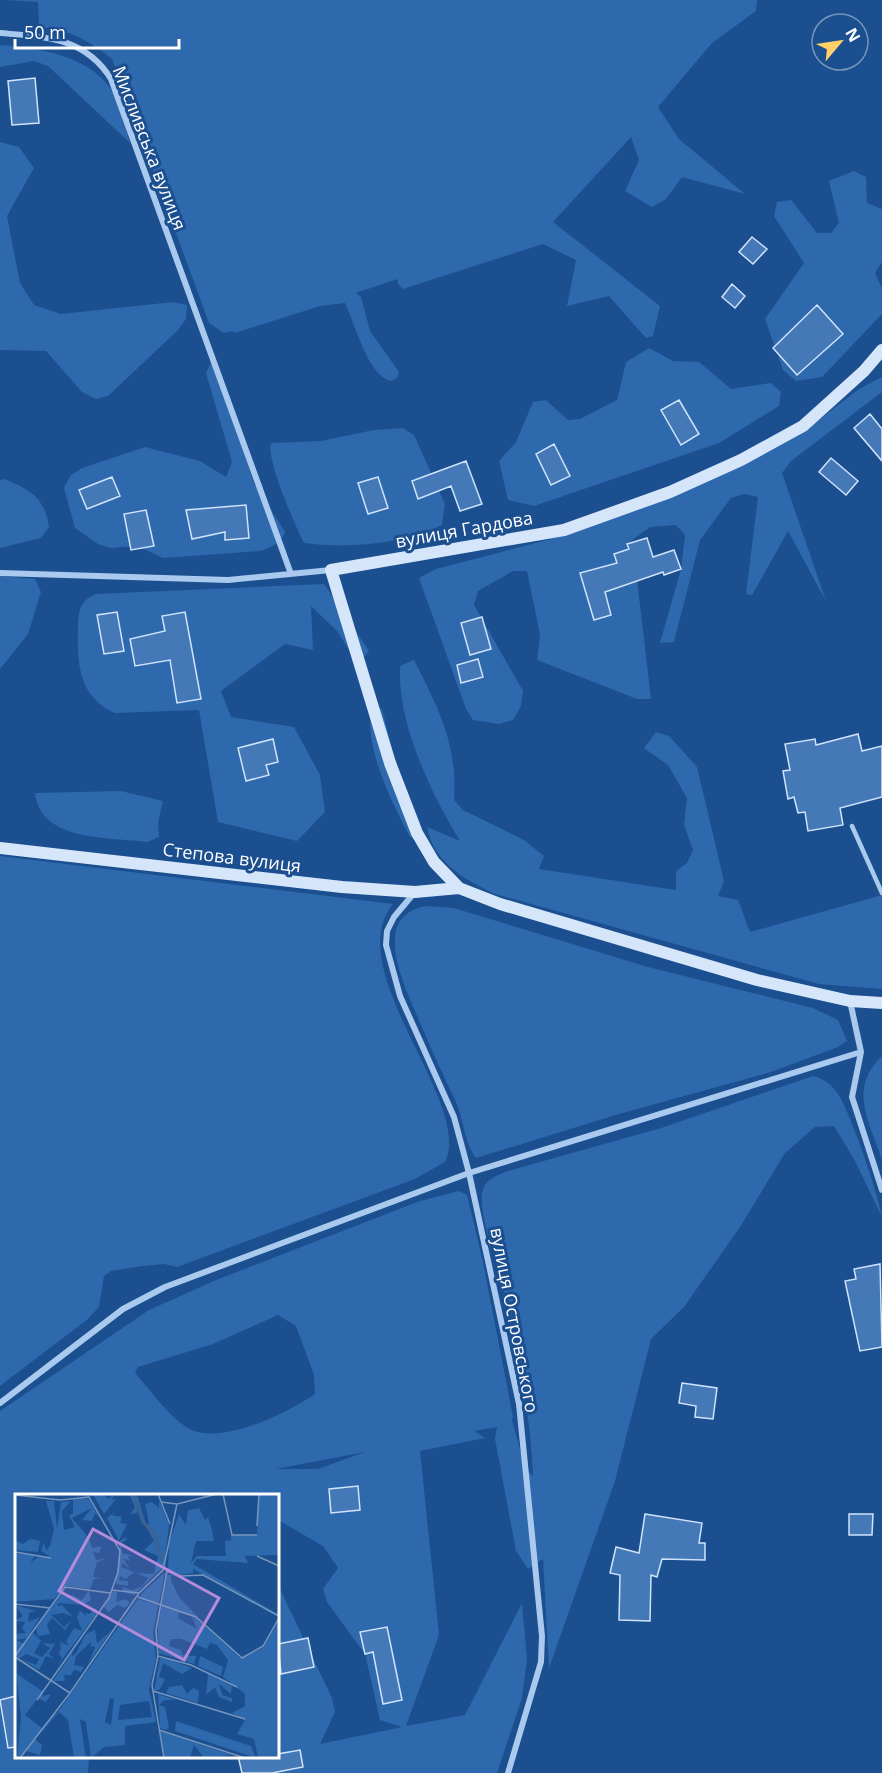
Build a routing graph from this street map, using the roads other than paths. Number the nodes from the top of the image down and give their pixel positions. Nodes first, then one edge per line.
1 (0, 33) edge
2 (882, 350) edge
3 (331, 570) junction
4 (0, 573) edge
5 (291, 574) junction
6 (852, 826) dead end
7 (0, 848) edge
8 (459, 888) junction
9 (415, 892) junction
10 (882, 893) edge
11 (850, 1001) junction
12 (882, 1003) edge
13 (861, 1052) junction
14 (469, 1173) junction
15 (882, 1190) edge
16 (0, 1403) edge
17 (508, 1773) edge

1 - 5 street, Мисливська вулиця
2 - 3 street, вулиця Гардова
3 - 5 street, вулиця Гардова
3 - 8 street
4 - 5 street, вулиця Гардова
6 - 10 lane
7 - 9 street, Степова вулиця
8 - 9 street, Степова вулиця
8 - 11 street
9 - 14 street, вулиця Островського
11 - 12 street
11 - 13 street
13 - 14 street
13 - 15 street
14 - 16 street
14 - 17 street, вулиця Островського

